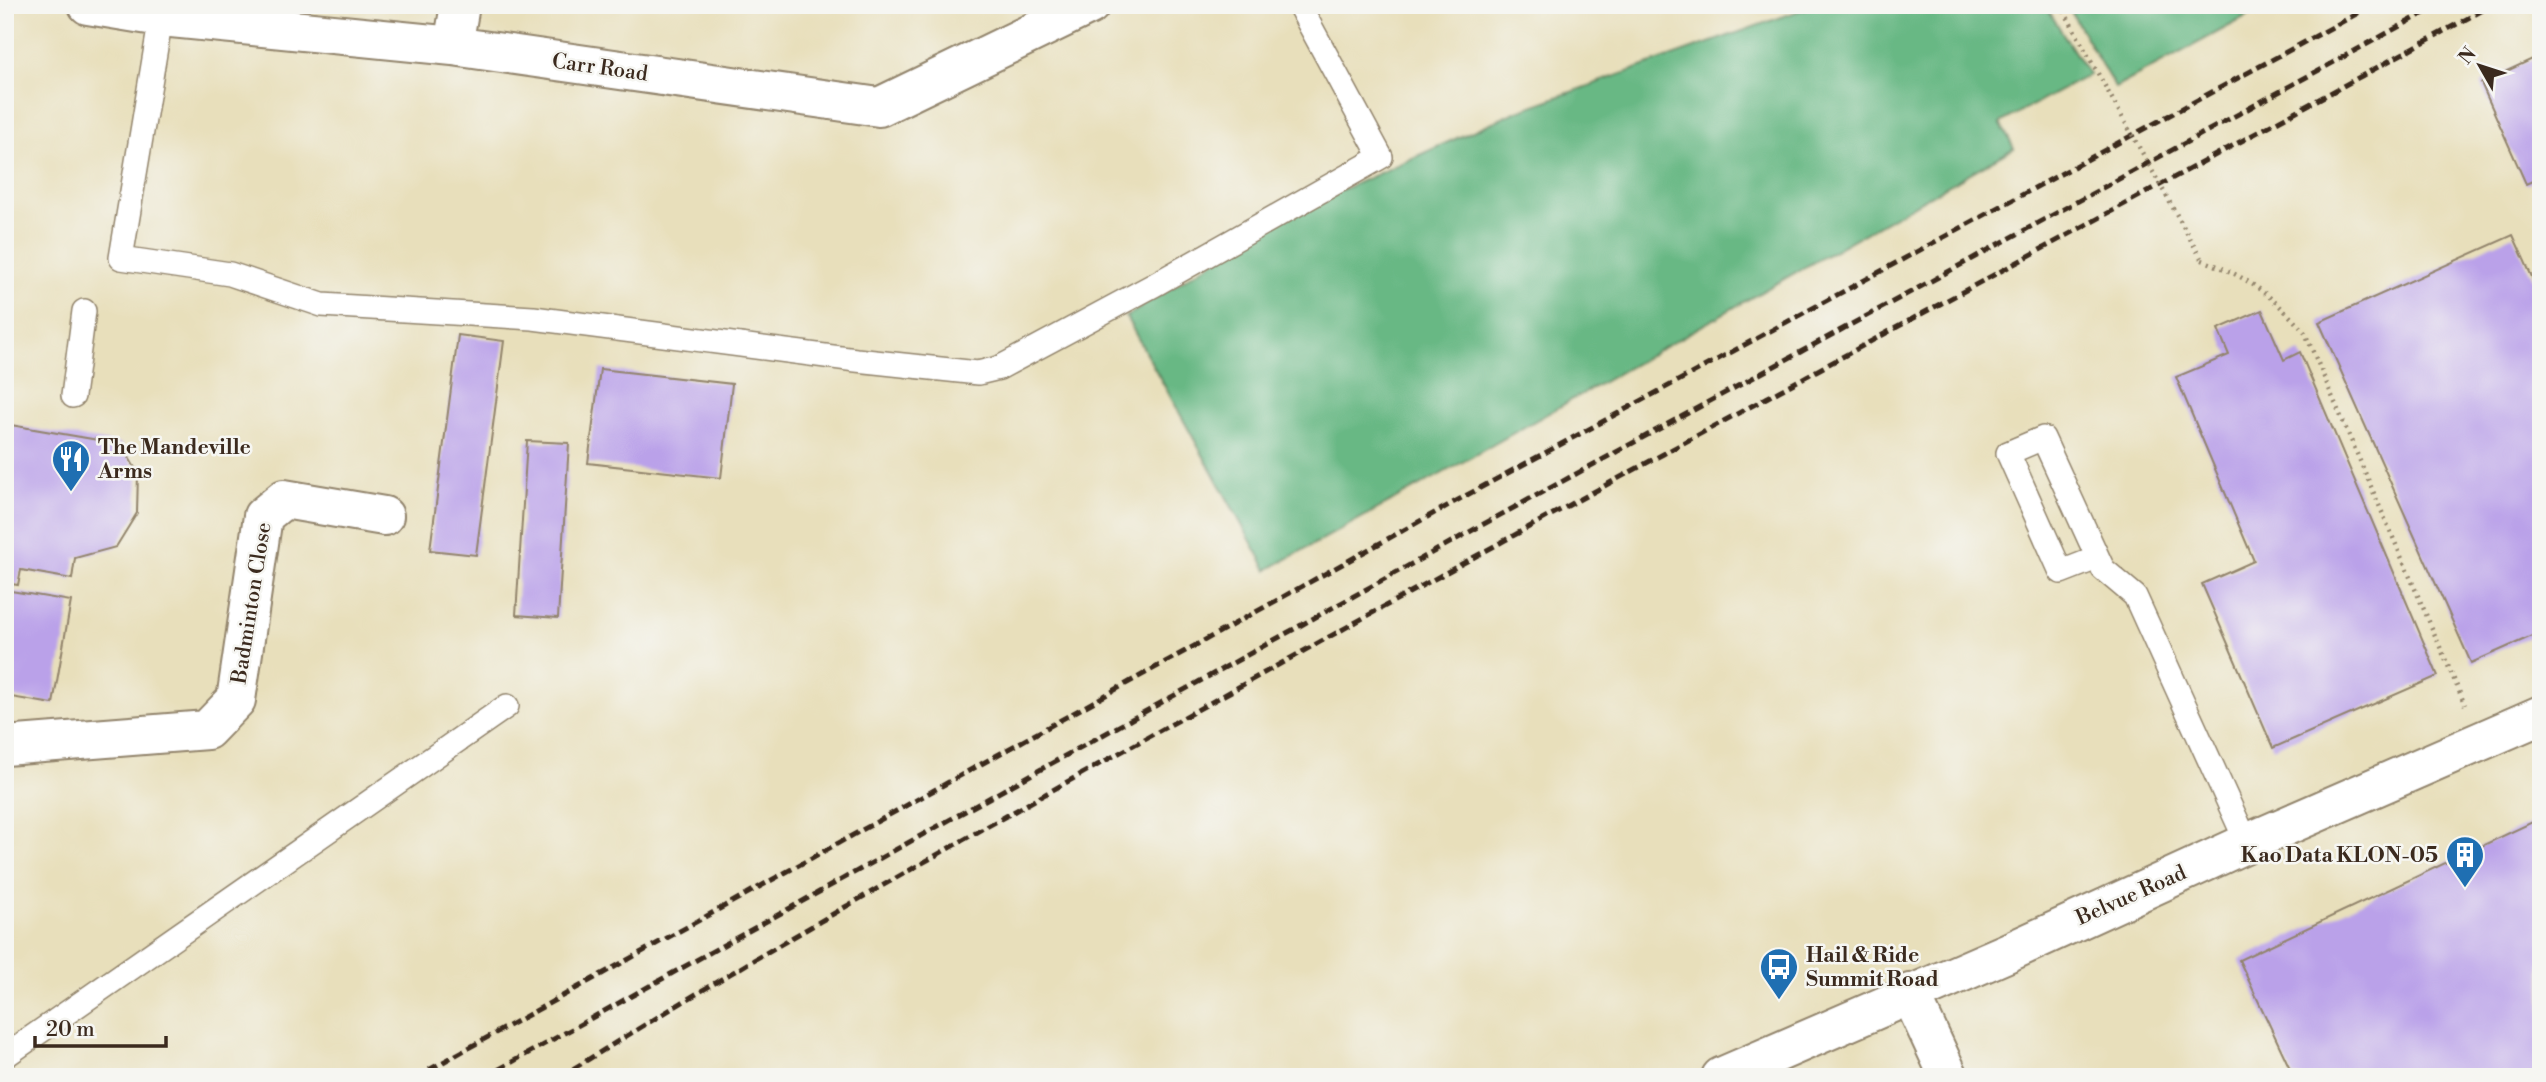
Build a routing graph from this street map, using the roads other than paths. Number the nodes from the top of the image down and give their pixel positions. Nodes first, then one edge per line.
1 (88, 5) edge
2 (460, 5) edge
3 (1090, 5) edge
4 (1299, 5) edge
5 (162, 11) edge
6 (453, 46) junction
7 (83, 311) dead end
8 (74, 396) dead end
9 (384, 516) dead end
10 (2097, 558) junction
11 (507, 706) dead end
12 (2541, 715) edge
13 (5, 746) edge
14 (2247, 843) junction
15 (1910, 993) junction
16 (5, 1056) edge
17 (1721, 1077) edge
18 (1949, 1077) edge

1 - 5 street, Carr Road
2 - 6 street
3 - 6 street, Carr Road
4 - 5 lane
5 - 6 street, Carr Road
7 - 8 lane
9 - 13 street, Badminton Close
10 - 10 lane
10 - 14 lane
11 - 16 lane
12 - 14 street, Belvue Road
14 - 15 street, Belvue Road
15 - 17 street, Belvue Road
15 - 18 street

